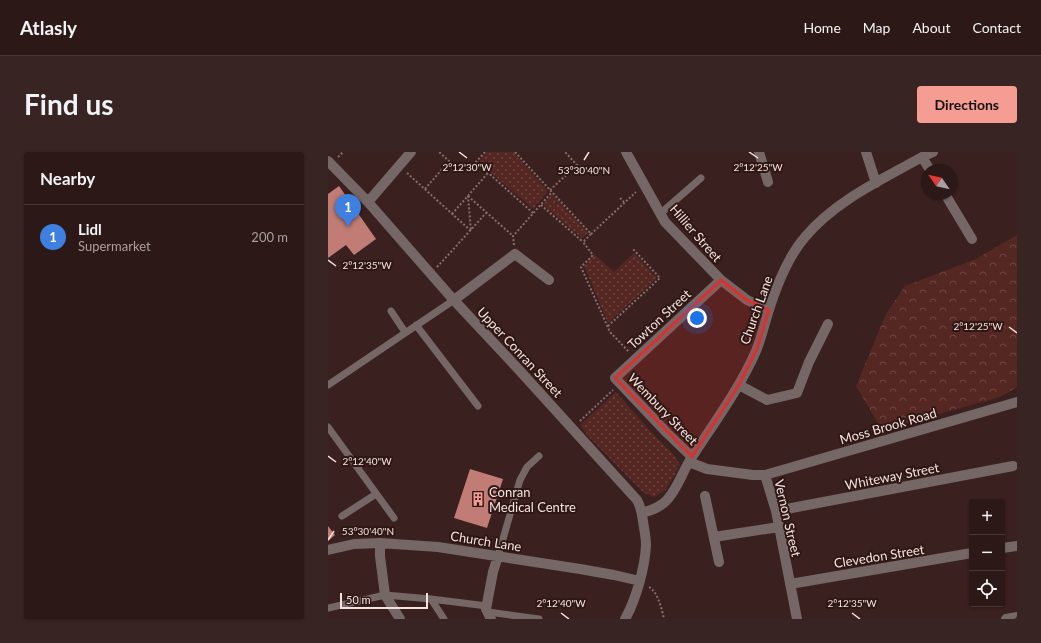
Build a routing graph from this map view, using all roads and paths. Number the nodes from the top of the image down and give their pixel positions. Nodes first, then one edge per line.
1 (411, 152) edge
2 (439, 152) edge
3 (485, 152) edge
4 (515, 152) edge
5 (565, 152) edge
6 (626, 152) edge
7 (759, 152) edge
8 (866, 152) edge
9 (933, 152) edge
10 (922, 157) junction
11 (328, 161) edge
12 (926, 164) edge
13 (398, 166) junction
14 (488, 173) junction
15 (701, 178) dead end
16 (768, 182) dead end
17 (876, 183) junction
18 (644, 184) junction
19 (425, 190) junction
20 (551, 191) junction
21 (468, 196) junction
22 (620, 198) dead end
23 (949, 200) edge
24 (368, 202) junction
25 (624, 202) junction
26 (541, 205) junction
27 (486, 213) junction
28 (533, 213) junction
29 (452, 214) junction
30 (660, 214) junction
31 (471, 230) junction
32 (591, 234) junction
33 (514, 236) junction
34 (972, 238) dead end
35 (583, 242) junction
36 (632, 248) dead end
37 (515, 254) junction
38 (430, 273) junction
39 (549, 280) dead end
40 (721, 280) junction
41 (454, 300) junction
42 (769, 310) junction
43 (391, 311) dead end
44 (828, 324) dead end
45 (416, 325) junction
46 (608, 326) junction
47 (405, 332) junction
48 (636, 359) junction
49 (618, 381) junction
50 (328, 384) edge
51 (739, 385) junction
52 (1017, 402) edge
53 (478, 406) dead end
54 (328, 427) edge
55 (572, 428) junction
56 (539, 456) dead end
57 (690, 460) junction
58 (1013, 466) dead end
59 (765, 475) junction
60 (376, 494) junction
61 (705, 496) dead end
62 (776, 511) junction
63 (642, 513) junction
64 (342, 516) dead end
65 (394, 518) dead end
66 (779, 527) junction
67 (714, 537) junction
68 (380, 542) junction
69 (1017, 546) edge
70 (1005, 548) edge
71 (328, 550) edge
72 (969, 554) edge
73 (498, 556) junction
74 (719, 562) dead end
75 (640, 581) junction
76 (790, 584) junction
77 (385, 595) junction
78 (431, 599) junction
79 (328, 608) edge
80 (488, 612) edge
81 (1017, 617) edge
82 (400, 619) edge
83 (444, 619) edge
84 (538, 619) edge
85 (625, 619) edge
86 (664, 619) edge
87 (797, 619) edge
88 (1006, 619) edge

1 - 13 street
2 - 19 path
3 - 14 path
4 - 20 path
5 - 20 path
6 - 18 street, Hillier Street
7 - 16 street
8 - 17 street
9 - 10 street, Church Lane
10 - 12 street
10 - 17 street, Church Lane
11 - 24 street, Upper Conran Street
13 - 19 path
13 - 24 street
14 - 21 path
14 - 28 path
15 - 30 lane
17 - 42 street, Church Lane
18 - 25 path
18 - 30 street, Hillier Street
19 - 29 path
20 - 26 path
20 - 32 path
21 - 27 path
21 - 29 path
21 - 31 path
22 - 25 path
23 - 34 street
24 - 38 street, Upper Conran Street
25 - 32 path
26 - 28 path
26 - 35 path
27 - 31 path
27 - 33 path
28 - 33 path
29 - 31 path
30 - 40 street, Hillier Street
31 - 38 path
32 - 35 path
33 - 37 path
35 - 46 path
36 - 46 path
37 - 39 street
37 - 41 street
38 - 41 street, Upper Conran Street
40 - 42 street, Hillier Street
40 - 48 street, Towton Street
41 - 45 lane
41 - 55 street, Upper Conran Street
42 - 51 street, Church Lane
43 - 47 lane
44 - 51 street
45 - 47 lane
45 - 53 lane
46 - 48 path
47 - 50 lane
48 - 49 street, Towton Street
49 - 55 path
49 - 57 street, Wembury Street
51 - 57 street, Church Lane
52 - 59 street, Moss Brook Road
54 - 60 lane
55 - 63 street, Upper Conran Street
56 - 73 lane
57 - 59 street, Vernon Street
57 - 63 street, Church Lane
58 - 62 street, Whiteway Street
59 - 62 street, Vernon Street
60 - 64 lane
60 - 65 lane
61 - 67 street
62 - 66 street, Vernon Street
63 - 75 street, Upper Conran Street
66 - 67 street
66 - 76 street, Vernon Street
67 - 74 street
68 - 71 street, Church Lane
68 - 73 street, Church Lane
68 - 77 street
69 - 70 street
72 - 76 street, Clevedon Street
73 - 75 street, Church Lane
73 - 80 street
75 - 85 street, Upper Conran Street
75 - 86 path
76 - 87 street, Vernon Street
77 - 78 lane
77 - 79 lane
77 - 82 street
78 - 80 lane
78 - 83 lane
80 - 84 lane
81 - 88 street

